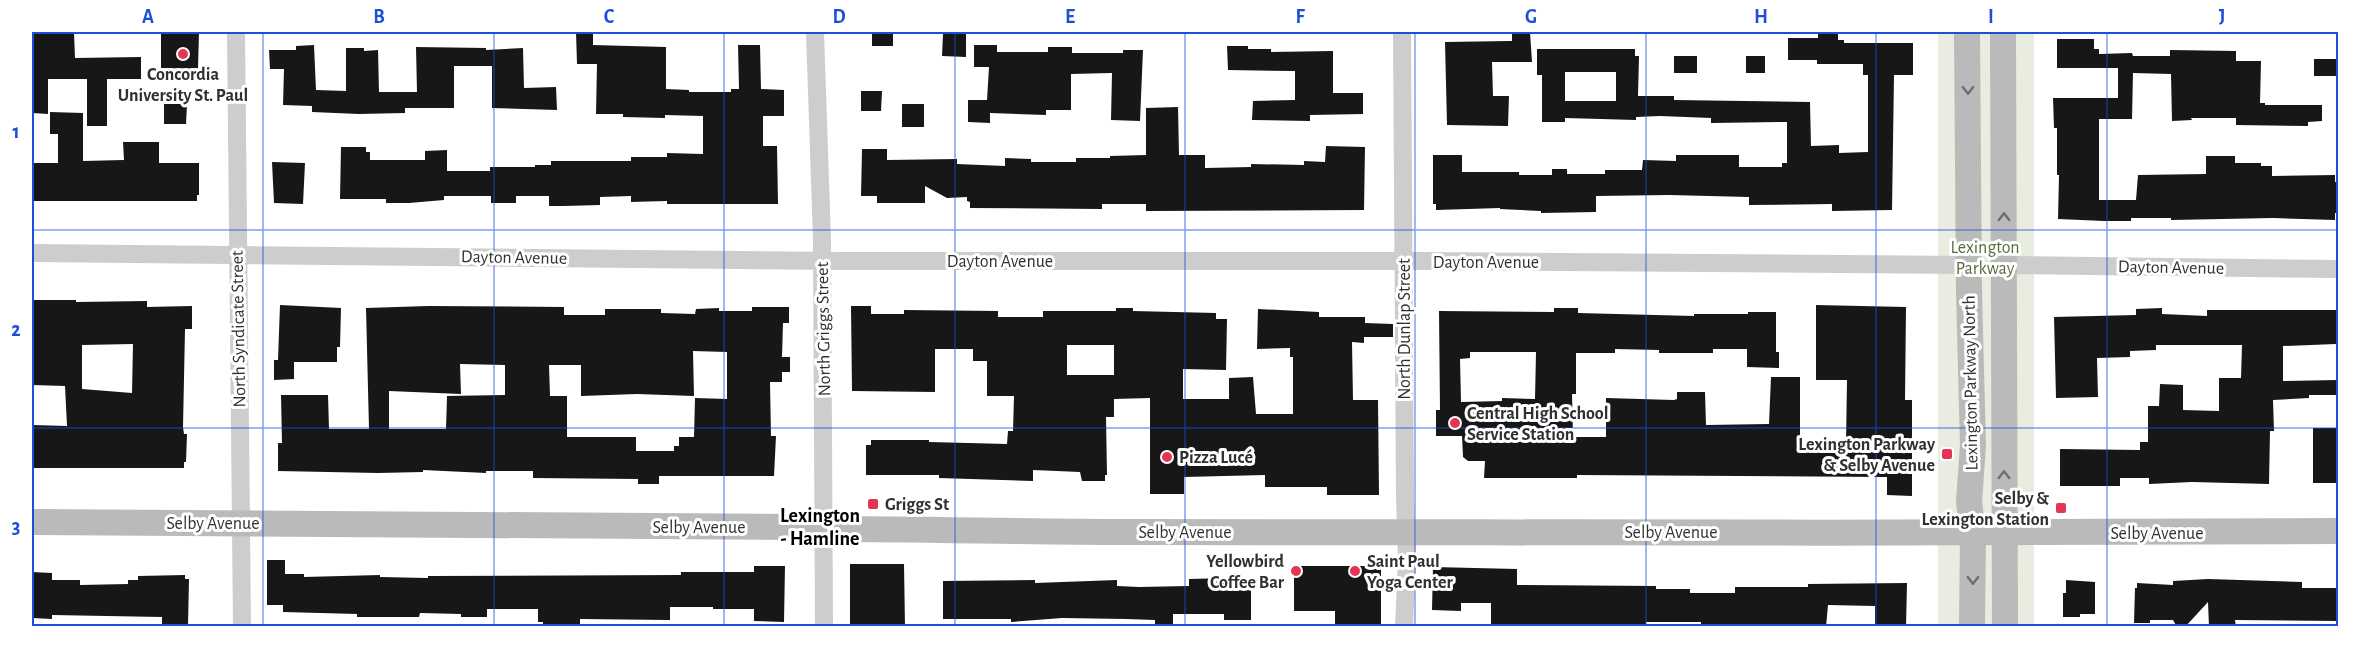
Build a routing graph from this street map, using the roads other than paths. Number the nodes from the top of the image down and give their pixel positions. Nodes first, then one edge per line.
1 (236, 32) edge
2 (815, 32) edge
3 (1402, 32) edge
4 (1967, 32) edge
5 (2003, 32) edge
6 (32, 253) edge
7 (237, 254) junction
8 (822, 261) junction
9 (1403, 261) junction
10 (1969, 265) junction
11 (2004, 265) junction
12 (2338, 269) edge
13 (32, 522) edge
14 (241, 524) junction
15 (825, 529) junction
16 (1406, 531) junction
17 (2338, 531) edge
18 (1972, 534) junction
19 (2004, 534) junction
20 (242, 627) edge
21 (824, 627) edge
22 (1404, 627) edge
23 (1972, 627) edge
24 (2005, 627) edge

1 - 7 street, North Syndicate Street
2 - 8 street, North Griggs Street
3 - 9 street, North Dunlap Street
4 -> 10 street, Lexington Parkway North
11 -> 5 street, Lexington Parkway North
6 - 7 street, Dayton Avenue
7 - 8 street, Dayton Avenue
7 - 14 street, North Syndicate Street
8 - 9 street, Dayton Avenue
8 - 15 street, North Griggs Street
9 - 10 street, Dayton Avenue
9 - 16 street, North Dunlap Street
10 - 18 street, Lexington Parkway North
11 - 12 street, Dayton Avenue
19 -> 11 street, Lexington Parkway North
13 - 14 street, Selby Avenue
14 - 15 street, Selby Avenue
14 - 20 street, North Syndicate Street
15 - 16 street, Selby Avenue
15 - 21 street, North Griggs Street
16 - 18 street, Selby Avenue
16 - 22 street, North Dunlap Street
17 - 19 street, Selby Avenue
18 - 19 street, Selby Avenue
18 -> 23 street, Lexington Parkway North
19 - 24 street, Lexington Parkway North

